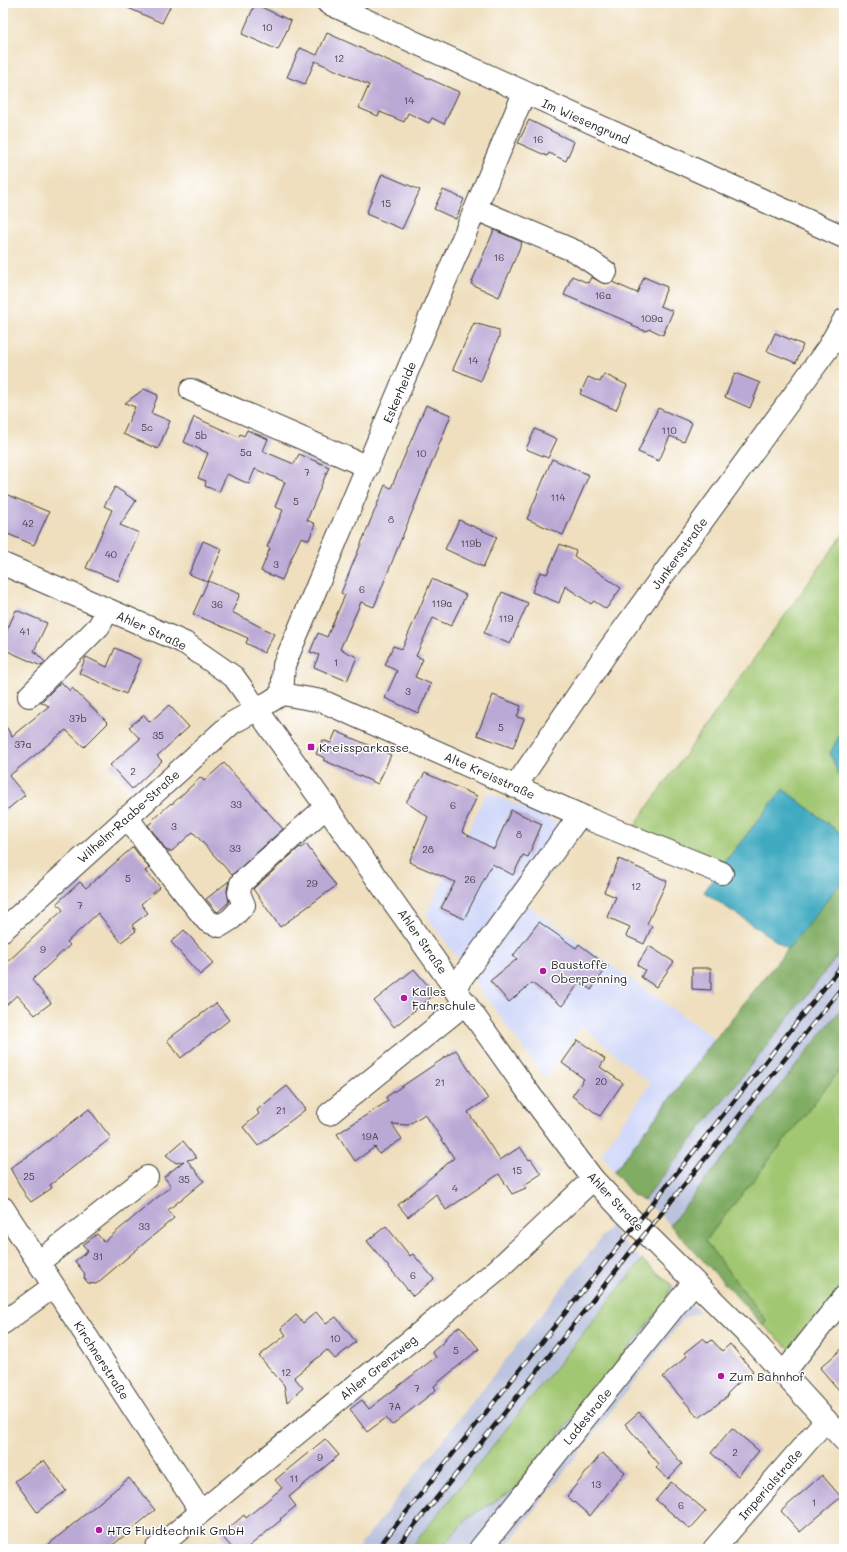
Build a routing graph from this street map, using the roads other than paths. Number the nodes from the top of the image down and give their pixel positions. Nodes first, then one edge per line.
1 (328, 3) edge
2 (524, 93) junction
3 (476, 209) junction
4 (844, 237) edge
5 (606, 272) dead end
6 (844, 320) edge
7 (191, 390) dead end
8 (368, 467) junction
9 (3, 564) edge
10 (108, 610) junction
11 (282, 694) junction
12 (29, 696) dead end
13 (258, 709) junction
14 (515, 787) junction
15 (327, 806) junction
16 (580, 815) junction
17 (127, 818) junction
18 (722, 873) dead end
19 (3, 930) edge
20 (460, 995) junction
21 (329, 1114) dead end
22 (147, 1177) dead end
23 (593, 1179) junction
24 (3, 1208) edge
25 (39, 1262) junction
26 (694, 1282) junction
27 (54, 1286) junction
28 (844, 1297) edge
29 (3, 1323) edge
30 (783, 1374) junction
31 (826, 1420) junction
32 (844, 1440) edge
33 (201, 1512) junction
34 (156, 1549) edge
35 (480, 1549) edge
36 (714, 1549) edge

1 - 2 street, Im Wiesengrund
2 - 3 street, Eskerheide
2 - 4 street, Im Wiesengrund
3 - 5 street
3 - 8 street, Eskerheide
6 - 14 street, Junkersstraße
7 - 8 street
8 - 11 street, Eskerheide
9 - 10 street, Ahler Straße
10 - 12 street
10 - 13 street, Ahler Straße
11 - 13 street
11 - 14 street, Alte Kreisstraße
13 - 15 street, Ahler Straße
13 - 17 street, Wilhelm-Raabe-Straße
14 - 16 street, Alte Kreisstraße
15 - 17 street
15 - 20 street, Ahler Straße
16 - 18 street, Alte Kreisstraße
16 - 20 street
17 - 19 street, Wilhelm-Raabe-Straße
20 - 21 street
20 - 23 street, Ahler Straße
22 - 25 street
23 - 26 street, Ahler Straße
23 - 33 street, Ahler Grenzweg
24 - 25 street, Kirchnerstraße
25 - 27 street, Kirchnerstraße
26 - 30 street, Ahler Straße
26 - 35 street, Ladestraße
27 - 29 street
27 - 33 street, Kirchnerstraße
28 - 30 street
30 - 31 street, Ahler Straße
31 - 32 street, Ahler Straße
31 - 36 street, Imperialstraße
33 - 34 street, Ahler Grenzweg

